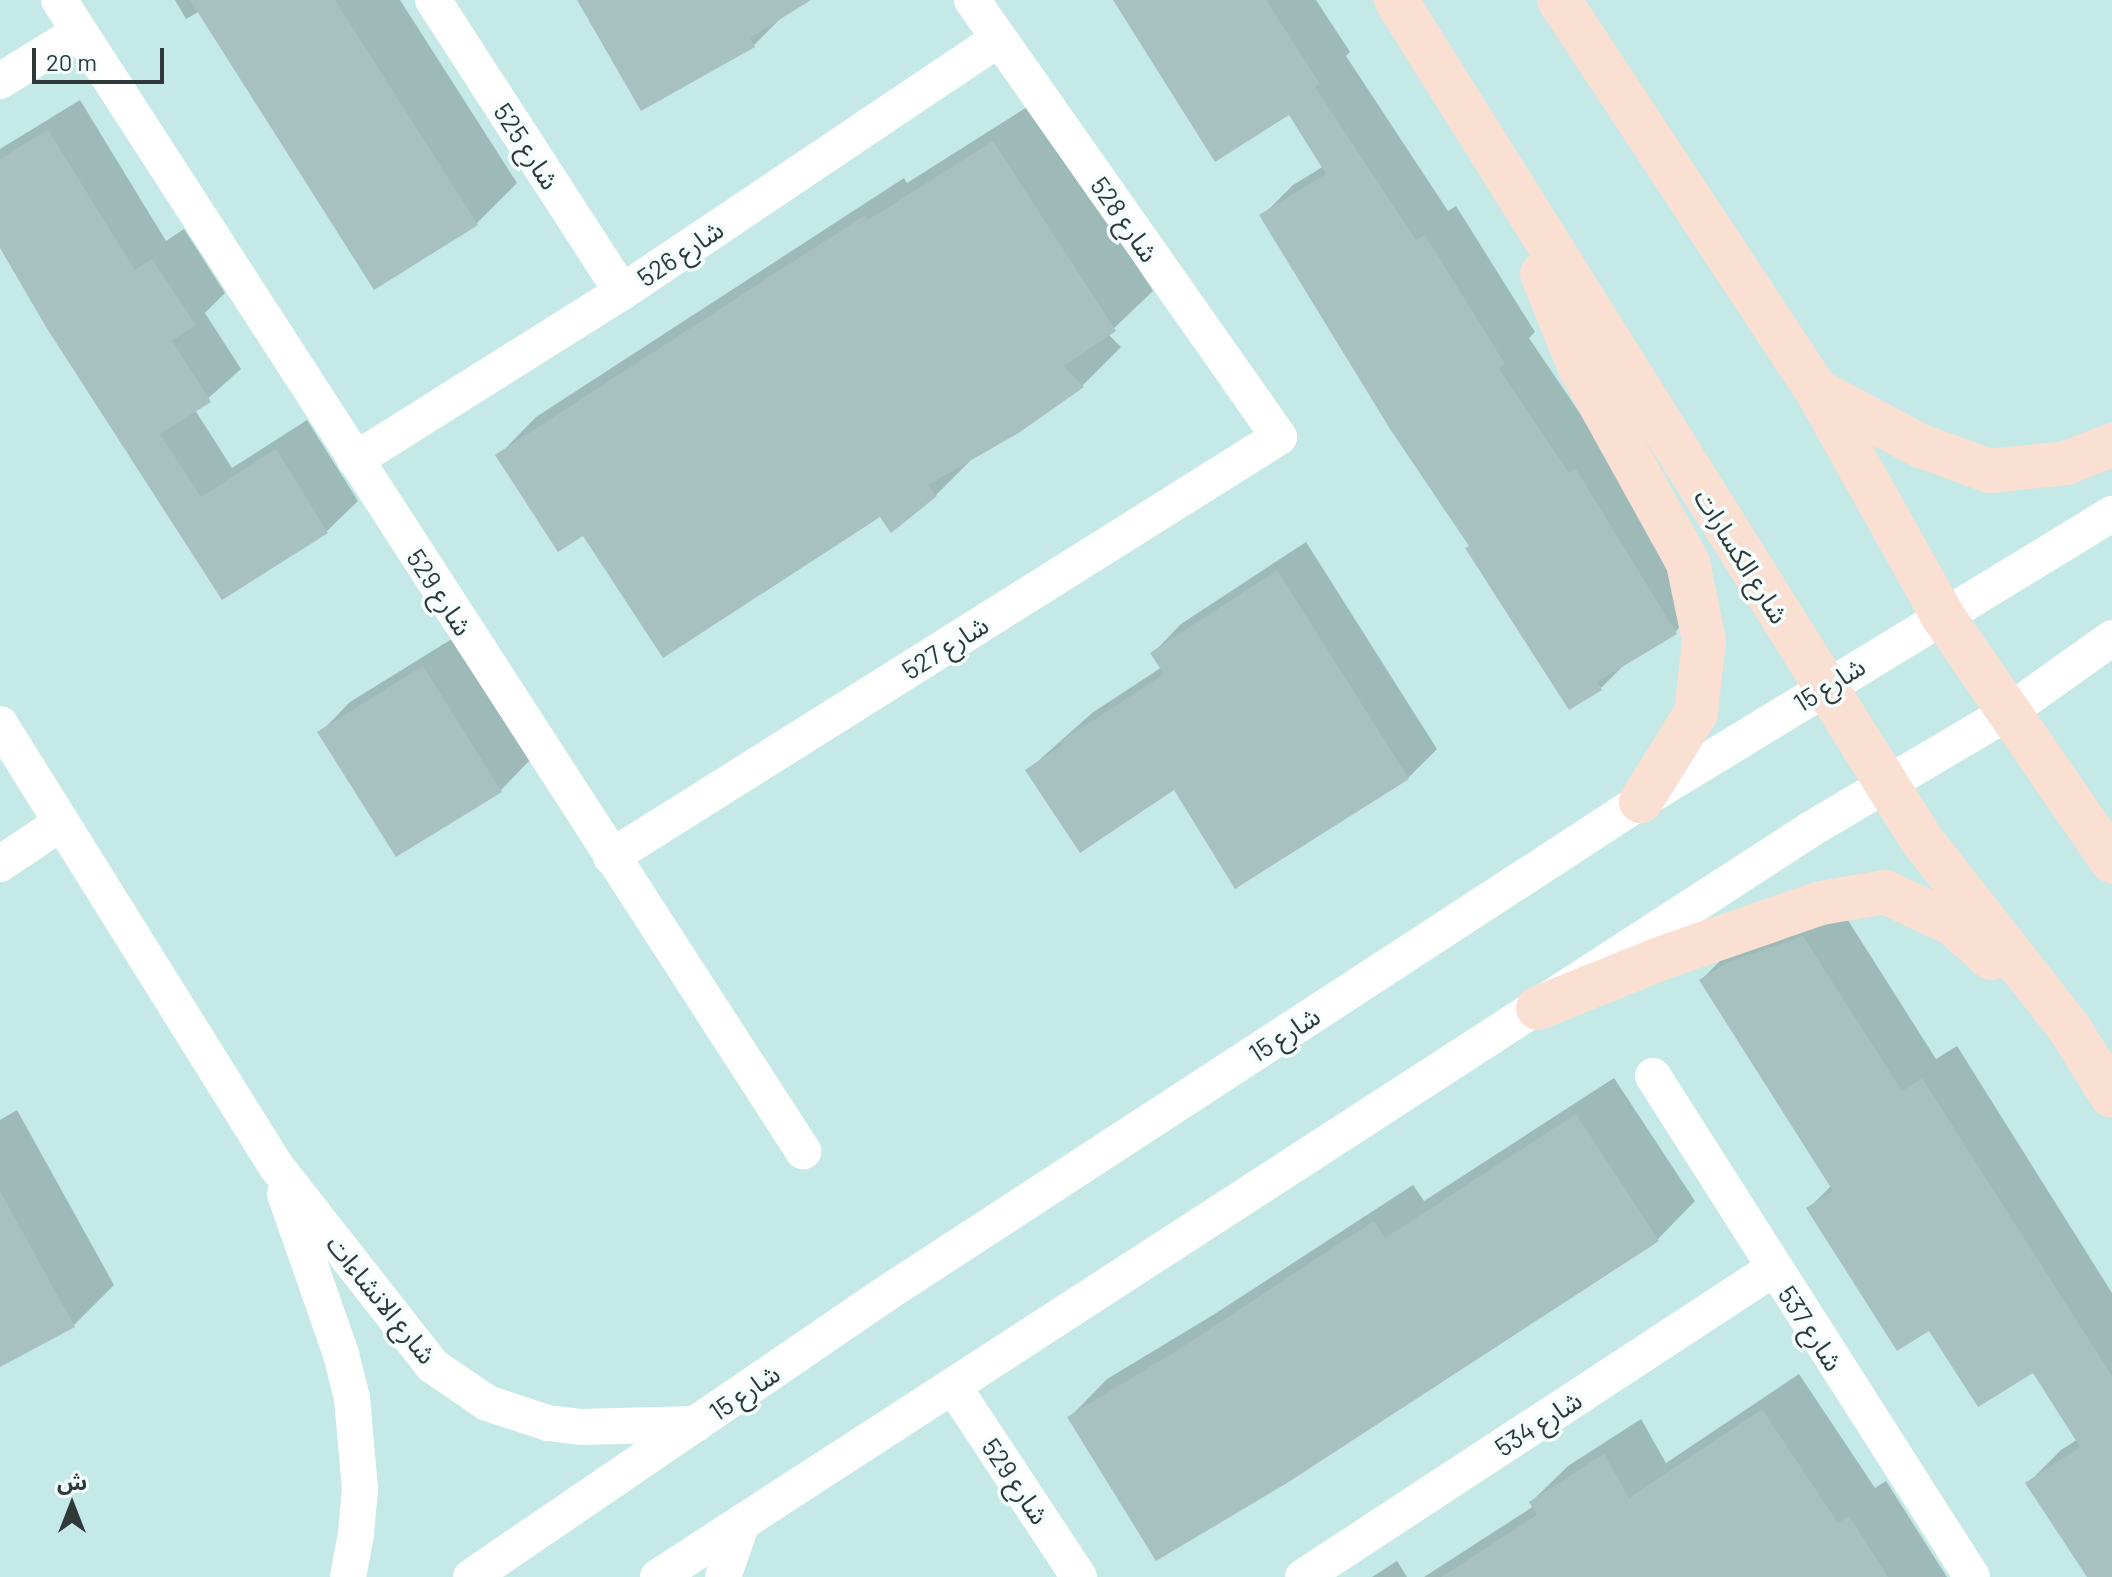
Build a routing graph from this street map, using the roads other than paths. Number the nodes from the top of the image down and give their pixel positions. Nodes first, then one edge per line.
1 (59, 0) edge
2 (433, 0) edge
3 (972, 0) edge
4 (1396, 0) edge
5 (1559, 0) edge
6 (79, 32) junction
7 (999, 39) junction
8 (0, 81) edge
9 (1500, 168) junction
10 (622, 292) junction
11 (1817, 391) junction
12 (1279, 437) joint
13 (2112, 445) edge
14 (355, 460) junction
15 (2112, 514) edge
16 (1942, 615) junction
17 (2112, 638) edge
18 (1824, 686) junction
19 (2007, 713) junction
20 (0, 724) edge
21 (1886, 782) junction
22 (1641, 801) junction
23 (61, 823) junction
24 (611, 857) junction
25 (2112, 861) edge
26 (0, 864) edge
27 (1538, 1008) junction
28 (2069, 1028) junction
29 (1653, 1076) dead end
30 (2112, 1096) edge
31 (803, 1151) dead end
32 (276, 1166) junction
33 (1773, 1269) junction
34 (953, 1386) junction
35 (696, 1424) junction
36 (742, 1522) junction
37 (348, 1577) edge
38 (471, 1577) edge
39 (658, 1577) edge
40 (723, 1577) edge
41 (1079, 1577) edge
42 (1303, 1577) edge
43 (1972, 1577) edge

1 - 6 street, شارع 529
2 - 10 street, شارع 525
3 - 7 street, شارع 528
4 - 9 street, شارع الكسارات
5 - 11 street
6 - 8 street
6 - 14 street, شارع 529
7 - 10 street, شارع 526
7 - 12 street, شارع 528
9 - 18 street, شارع الكسارات
9 - 22 street
10 - 14 street, شارع 526
11 - 13 street
11 - 16 street
12 - 24 street, شارع 527
14 - 24 street, شارع 529
15 - 16 street, شارع 15
16 - 18 street, شارع 15
16 - 19 street
17 - 19 street
18 - 21 street, شارع الكسارات
18 - 22 street, شارع 15
19 - 21 street
19 - 25 street
20 - 23 street, شارع الانشاءات
21 - 27 street
21 - 28 street, شارع الكسارات
22 - 35 street, شارع 15
23 - 26 street
23 - 32 street, شارع الانشاءات
24 - 31 street, شارع 529
27 - 28 street
27 - 34 street
28 - 30 street, شارع الكسارات
29 - 33 street, شارع 537
32 - 35 street, شارع الانشاءات
32 - 37 street, شارع الانشاءات
33 - 42 street, شارع 534
33 - 43 street, شارع 537
34 - 36 street
34 - 41 street, شارع 529
35 - 38 street, شارع 15
36 - 39 street
36 - 40 street

